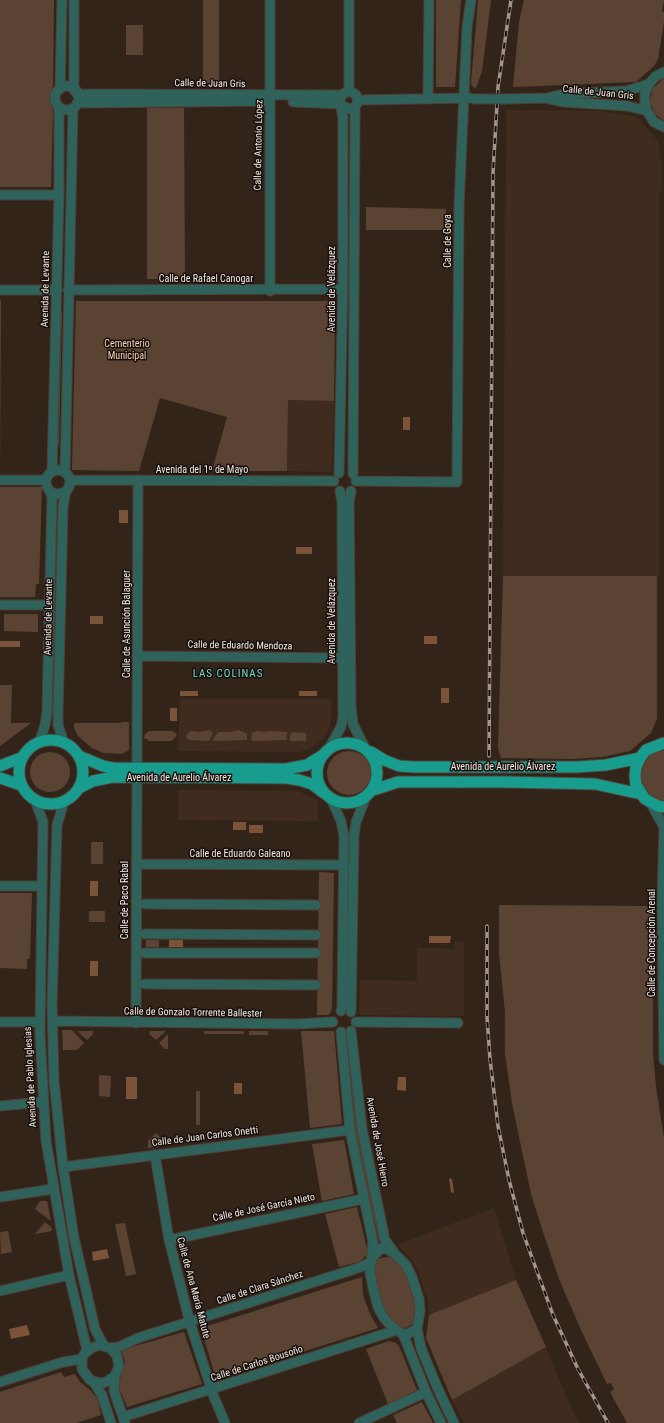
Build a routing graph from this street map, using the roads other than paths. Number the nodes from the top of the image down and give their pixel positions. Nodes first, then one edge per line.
1 (62, 0) edge
2 (74, 0) edge
3 (270, 0) edge
4 (349, 0) edge
5 (428, 0) edge
6 (471, 0) edge
7 (664, 64) edge
8 (663, 73) edge
9 (649, 84) junction
10 (60, 89) junction
11 (270, 98) junction
12 (428, 98) junction
13 (469, 98) junction
14 (547, 98) junction
15 (75, 99) junction
16 (344, 99) junction
17 (357, 103) junction
18 (59, 108) junction
19 (647, 111) junction
20 (663, 129) edge
21 (0, 195) edge
22 (59, 195) junction
23 (0, 290) edge
24 (57, 290) junction
25 (68, 290) junction
26 (343, 290) junction
27 (270, 291) junction
28 (52, 472) junction
29 (65, 472) junction
30 (339, 473) junction
31 (354, 478) junction
32 (0, 480) edge
33 (46, 480) junction
34 (70, 480) junction
35 (138, 480) junction
36 (334, 481) junction
37 (50, 491) junction
38 (66, 491) junction
39 (340, 491) junction
40 (351, 492) junction
41 (0, 605) edge
42 (49, 607) junction
43 (138, 656) junction
44 (343, 658) junction
45 (662, 741) edge
46 (39, 742) junction
47 (64, 743) junction
48 (367, 749) junction
49 (326, 751) junction
50 (79, 756) junction
51 (22, 757) junction
52 (640, 758) junction
53 (0, 766) edge
54 (137, 773) junction
55 (0, 778) edge
56 (22, 785) junction
57 (79, 788) junction
58 (369, 794) junction
59 (641, 794) junction
60 (328, 796) junction
61 (35, 800) junction
62 (64, 802) junction
63 (650, 802) junction
64 (664, 807) edge
65 (664, 827) edge
66 (136, 864) junction
67 (344, 865) junction
68 (0, 886) edge
69 (42, 886) junction
70 (145, 904) dead end
71 (316, 905) dead end
72 (145, 934) dead end
73 (316, 935) dead end
74 (145, 953) dead end
75 (316, 953) dead end
76 (144, 984) dead end
77 (316, 984) dead end
78 (340, 1011) junction
79 (352, 1012) junction
80 (52, 1021) junction
81 (0, 1022) edge
82 (40, 1022) junction
83 (333, 1022) junction
84 (356, 1022) junction
85 (663, 1022) edge
86 (136, 1023) junction
87 (458, 1023) dead end
88 (351, 1031) junction
89 (341, 1032) junction
90 (664, 1060) edge
91 (43, 1102) junction
92 (0, 1106) edge
93 (350, 1130) junction
94 (155, 1155) junction
95 (63, 1167) junction
96 (53, 1189) junction
97 (0, 1197) edge
98 (363, 1199) junction
99 (169, 1240) junction
100 (394, 1252) junction
101 (372, 1259) junction
102 (69, 1275) junction
103 (0, 1291) edge
104 (190, 1323) junction
105 (417, 1329) junction
106 (400, 1332) junction
107 (107, 1347) junction
108 (87, 1350) junction
109 (82, 1359) junction
110 (115, 1376) junction
111 (92, 1381) junction
112 (0, 1382) edge
113 (212, 1390) junction
114 (426, 1392) junction
115 (124, 1420) edge
116 (112, 1423) edge
117 (225, 1423) edge
118 (358, 1423) edge
119 (441, 1423) edge
120 (454, 1423) edge

1 - 10 street
2 - 15 street
3 - 11 street, Calle de Antonio López
4 - 16 street, Avenida de Velázquez
5 - 12 street
6 - 13 street, Calle de Goya
7 - 8 street
8 - 9 street
9 - 14 street, Calle de Juan Gris
9 - 19 street
10 - 15 street
10 - 18 street
11 - 15 street, Calle de Juan Gris
11 - 16 street, Calle de Juan Gris
11 - 27 street, Calle de Antonio López
12 - 13 street, Calle de Juan Gris
12 - 17 street, Calle de Juan Gris
13 - 14 street, Calle de Juan Gris, bridge
13 - 31 street, Calle de Goya
14 - 19 street, Calle de Juan Gris
15 - 18 street
15 - 25 street
16 - 17 street, Calle de Juan Gris
16 - 17 street
16 - 26 street, Avenida de Velázquez
17 - 31 street
18 - 22 street, Avenida de Levante
19 - 20 street
21 - 22 street
22 - 24 street, Avenida de Levante
23 - 24 street
24 - 28 street, Avenida de Levante
25 - 27 street, Calle de Rafael Canogar
25 - 29 street
26 - 27 street, Calle de Rafael Canogar
26 - 30 street, Avenida de Velázquez
28 - 29 street
28 - 33 street
29 - 34 street
30 - 31 street
30 - 36 street
31 - 40 street
32 - 33 street
33 - 37 street
34 - 35 street, Avenida del 1º de Mayo
34 - 38 street
35 - 36 street, Avenida del 1º de Mayo
35 - 43 street, Calle de Asunción Balaguer
36 - 39 street
37 - 38 street
37 - 42 street, Avenida de Levante
38 - 47 street, Avenida de Levante
39 - 40 street
39 - 44 street, Avenida de Velázquez
40 - 48 street, Avenida de Velázquez
41 - 42 street
42 - 46 street, Avenida de Levante
43 - 44 street, Calle de Eduardo Mendoza
43 - 54 street, Calle de Asunción Balaguer
44 - 49 street, Avenida de Velázquez
45 - 52 main road
46 - 47 main road
46 - 51 main road
47 - 50 main road
48 - 49 main road
48 - 52 main road, Avenida de Aurelio Álvarez, bridge
48 - 58 main road
49 - 54 main road, Avenida de Aurelio Álvarez
49 - 60 main road
50 - 54 main road, Avenida de Aurelio Álvarez
50 - 57 main road
51 - 53 main road
51 - 56 main road
52 - 59 main road
54 - 57 main road, Avenida de Aurelio Álvarez
54 - 60 main road, Avenida de Aurelio Álvarez
54 - 66 street, Calle de Paco Rabal
55 - 56 main road
56 - 61 main road
57 - 62 main road
58 - 59 main road, Avenida de Aurelio Álvarez, bridge
58 - 60 main road
58 - 79 street
59 - 63 main road
60 - 67 street
61 - 62 main road
61 - 69 street, Avenida de Pablo Iglesias
62 - 80 street
63 - 64 main road
63 - 65 street, Calle de Concepción Arenal
65 - 85 street, Calle de Concepción Arenal
66 - 67 street, Calle de Eduardo Galeano
66 - 86 street, Calle de Paco Rabal
67 - 78 street
68 - 69 street
69 - 82 street, Avenida de Pablo Iglesias
70 - 71 street
72 - 73 street
74 - 75 street
76 - 77 street
78 - 79 street
78 - 83 street
79 - 84 street
80 - 86 street, Calle de Gonzalo Torrente Ballester
80 - 95 street
81 - 82 street
82 - 91 street, Avenida de Pablo Iglesias
83 - 86 street, Calle de Gonzalo Torrente Ballester
83 - 89 street
84 - 87 street
84 - 88 street
85 - 90 street, Calle de Concepción Arenal
88 - 89 street
88 - 100 street, Avenida de José Hierro
89 - 93 street
91 - 92 street
91 - 96 street, Avenida de Pablo Iglesias
93 - 94 street, Calle de Juan Carlos Onetti
93 - 98 street
94 - 95 street, Calle de Juan Carlos Onetti
94 - 99 street, Calle de Ana María Matute
95 - 107 street
96 - 97 street
96 - 102 street, Avenida de Pablo Iglesias
98 - 99 street, Calle de José García Nieto
98 - 101 street
99 - 104 street, Calle de Ana María Matute
100 - 101 street, Calle de Clara Sánchez
100 - 105 street, Avenida de José Hierro
101 - 104 street, Calle de Clara Sánchez
101 - 106 street
102 - 103 street
102 - 108 street, Avenida de Pablo Iglesias
104 - 107 street, Calle de Clara Sánchez
104 - 113 street, Calle de Ana María Matute
105 - 106 street, Calle de Carlos Bousoño
105 - 120 street
106 - 113 street, Calle de Carlos Bousoño
106 - 114 street
107 - 108 street
107 - 110 street
108 - 109 street
109 - 111 street
109 - 112 street
110 - 111 street
110 - 115 street
111 - 116 street
113 - 115 street, Calle de Carlos Bousoño
113 - 117 street, Calle de Ana María Matute
114 - 118 street
114 - 119 street

